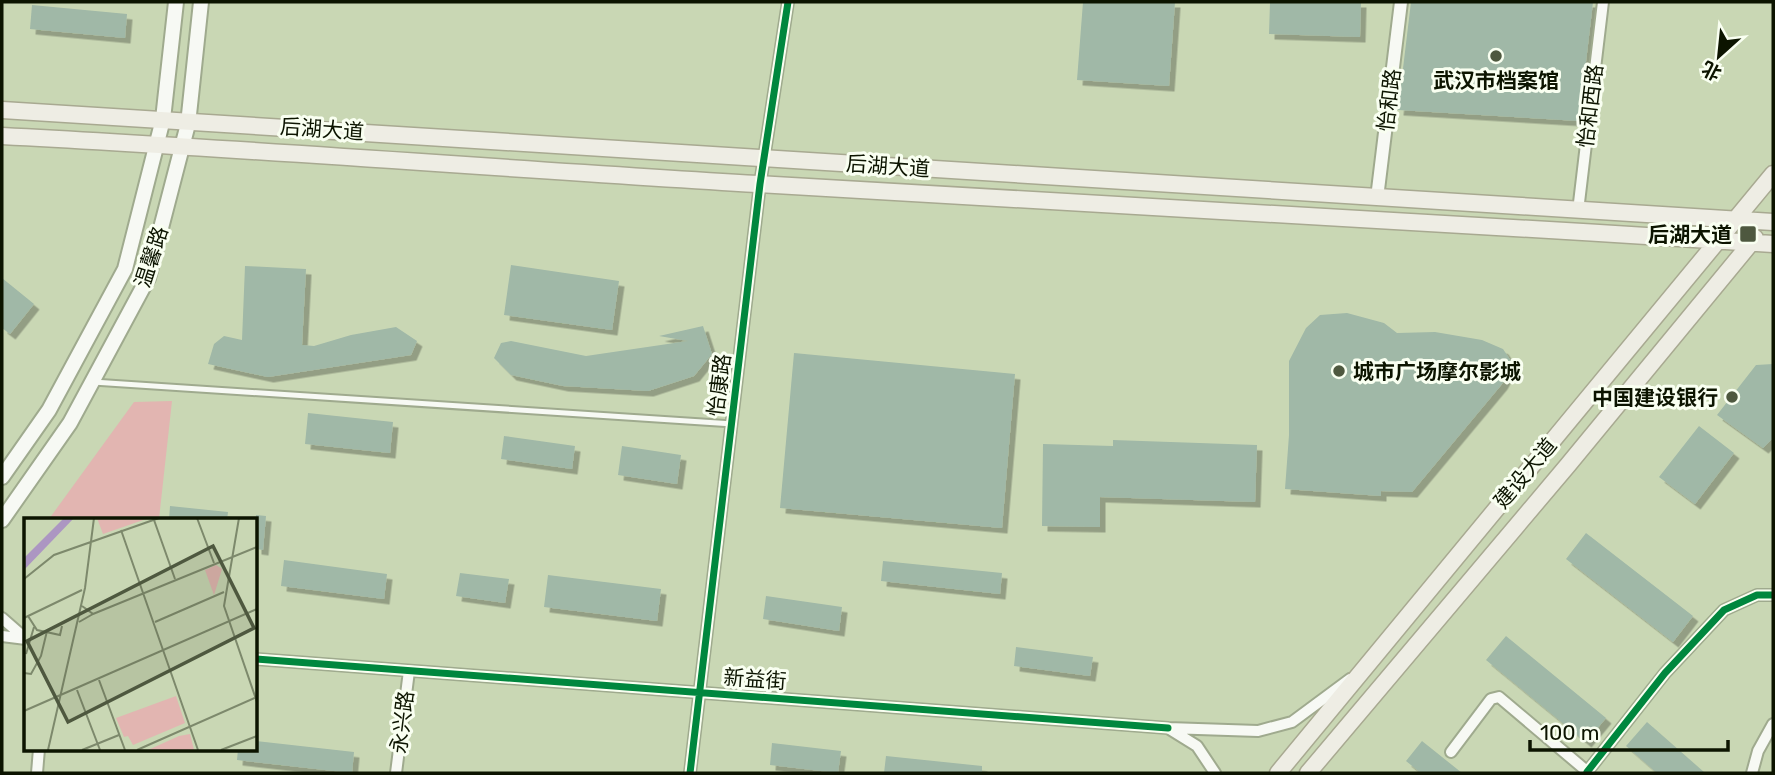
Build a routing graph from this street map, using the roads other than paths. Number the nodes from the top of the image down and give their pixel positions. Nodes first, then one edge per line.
1 (176, 2) edge
2 (201, 2) edge
3 (788, 2) edge
4 (1401, 2) edge
5 (1603, 2) edge
6 (2, 110) edge
7 (163, 119) junction
8 (188, 121) junction
9 (2, 136) edge
10 (157, 144) junction
11 (182, 146) junction
12 (764, 158) junction
13 (1773, 174) edge
14 (760, 184) junction
15 (1377, 198) junction
16 (1578, 211) junction
17 (1735, 219) junction
18 (1772, 219) edge
19 (1718, 240) junction
20 (1751, 243) junction
21 (1773, 244) edge
22 (92, 383) junction
23 (733, 424) junction
24 (2, 477) edge
25 (5, 516) edge
26 (2, 530) edge
27 (1773, 595) edge
28 (2, 618) edge
29 (2, 636) edge
30 (24, 637) edge
31 (24, 639) edge
32 (257, 659) edge
33 (1366, 666) junction
34 (409, 671) junction
35 (700, 693) junction
36 (1773, 724) edge
37 (1168, 728) junction
38 (39, 750) edge
39 (1451, 752) dead end
40 (1588, 772) edge
41 (37, 773) edge
42 (396, 773) edge
43 (690, 773) edge
44 (1215, 773) edge
45 (1278, 773) edge
46 (1308, 773) edge
47 (1752, 773) edge

1 - 7 main road, 温馨路
2 - 8 main road, 温馨路
3 - 12 street, 怡康路
4 - 15 street, 怡和路
5 - 16 street, 怡和西路
6 - 7 main road, 后湖大道
7 - 8 main road, 后湖大道
7 - 10 main road, 温馨路
8 - 11 main road, 温馨路
8 - 12 main road, 后湖大道
9 - 10 main road, 后湖大道
10 - 11 main road, 后湖大道
10 - 24 main road, 温馨路
11 - 14 main road, 后湖大道
11 - 22 main road, 温馨路
12 - 14 street, 怡康路
12 - 15 main road, 后湖大道
13 - 17 main road, 建设大道
14 - 19 main road, 后湖大道
14 - 23 street, 怡康路
15 - 16 main road, 后湖大道
16 - 17 main road, 后湖大道
17 - 18 main road, 后湖大道
17 - 19 main road, 建设大道
18 - 20 main road, 建设大道
19 - 20 main road, 后湖大道
19 - 33 main road, 建设大道
20 - 21 main road, 后湖大道
20 - 46 main road, 建设大道
22 - 23 lane
22 - 25 main road, 温馨路
23 - 35 street, 怡康路
25 - 26 street
27 - 40 street
28 - 30 street
29 - 31 street
32 - 34 street, 新益街
33 - 37 street, 新益街
33 - 45 main road, 建设大道
34 - 35 street, 新益街
34 - 42 street, 永兴路
35 - 37 street, 新益街
35 - 43 street, 怡康路
36 - 47 street
37 - 44 street
38 - 41 street
39 - 40 street

